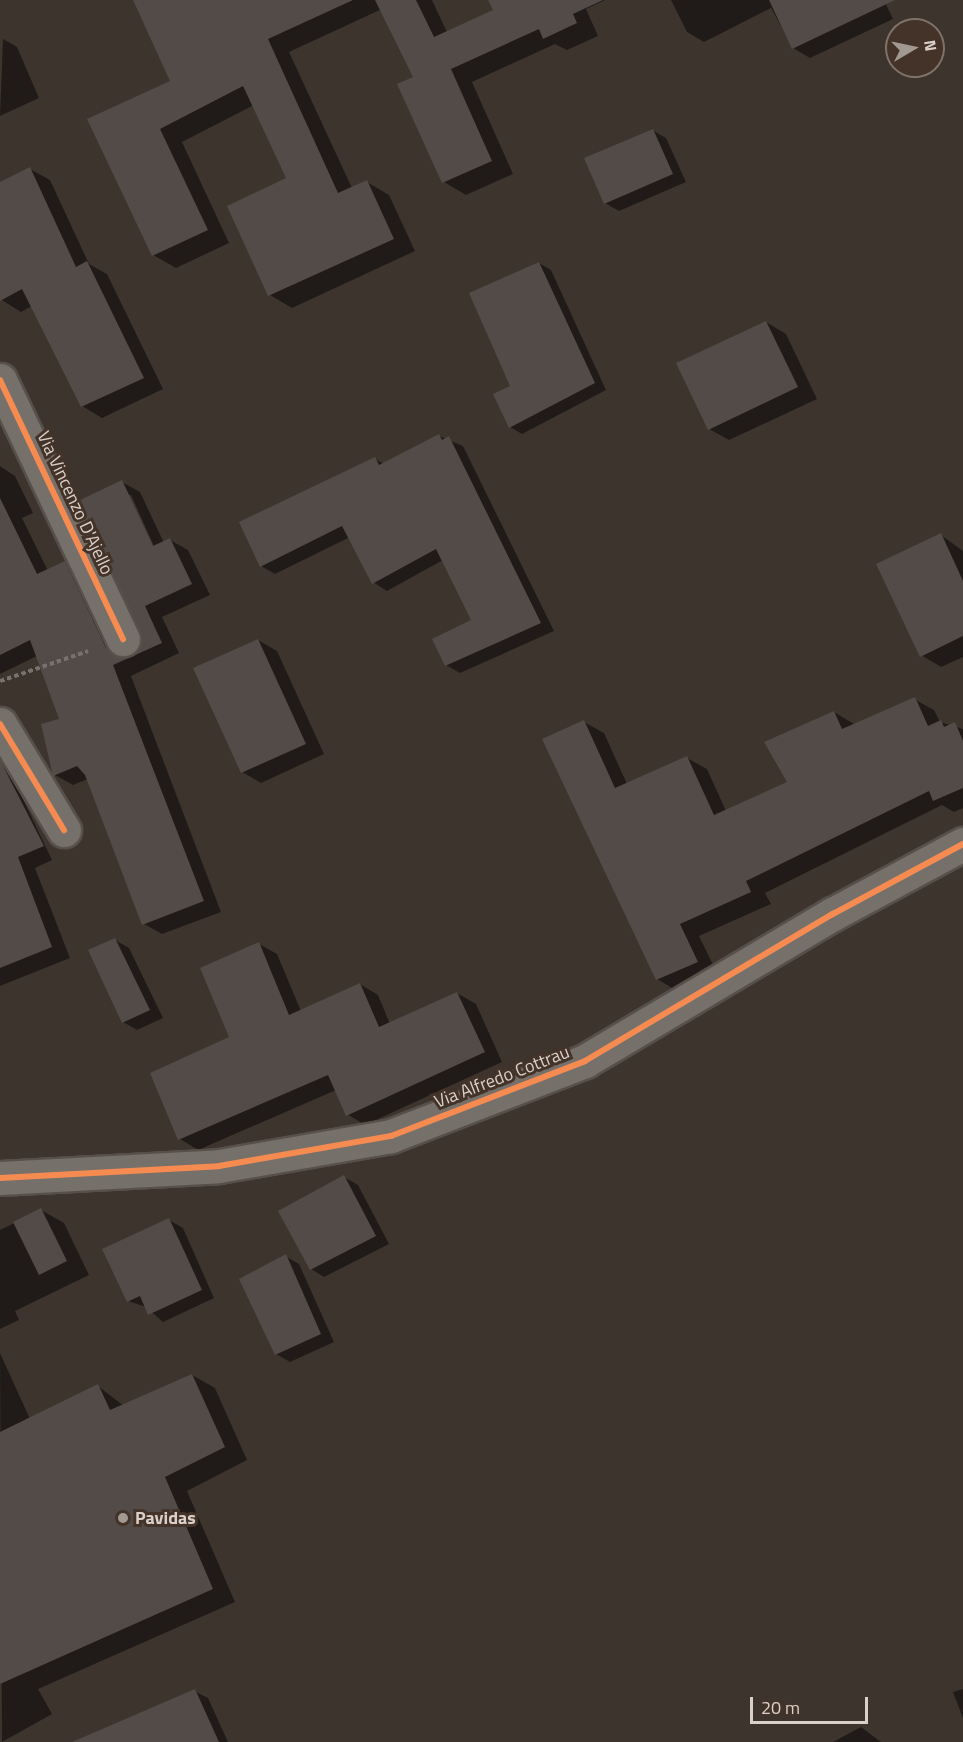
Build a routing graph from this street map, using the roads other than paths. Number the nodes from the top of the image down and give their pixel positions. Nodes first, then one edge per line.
1 (0, 380) edge
2 (123, 639) road end
3 (0, 724) edge
4 (64, 830) dead end
5 (963, 844) edge
6 (0, 1178) edge

1 - 2 street, Via Vincenzo D'Ajello
3 - 4 street
5 - 6 street, Via Alfredo Cottrau

